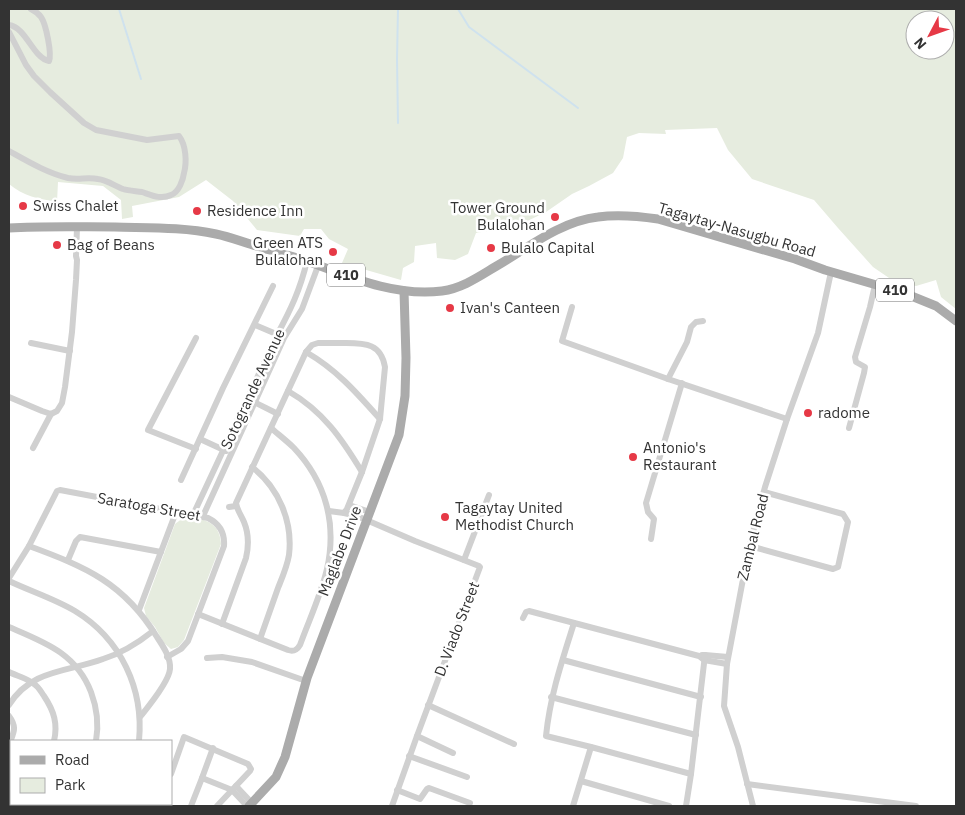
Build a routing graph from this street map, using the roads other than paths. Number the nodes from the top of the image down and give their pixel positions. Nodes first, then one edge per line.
1 (31, 9) edge
2 (9, 25) edge
3 (9, 32) edge
4 (9, 151) edge
5 (9, 222) edge
6 (77, 227) junction
7 (9, 228) edge
8 (9, 233) edge
9 (307, 261) junction
10 (318, 266) junction
11 (831, 272) junction
12 (875, 285) junction
13 (273, 286) dead end
14 (404, 291) junction
15 (296, 299) junction
16 (304, 302) junction
17 (572, 307) dead end
18 (290, 311) junction
19 (298, 315) junction
20 (703, 321) dead end
21 (956, 321) edge
22 (255, 325) junction
23 (277, 335) junction
24 (196, 338) dead end
25 (284, 338) junction
26 (31, 343) dead end
27 (70, 351) junction
28 (306, 352) junction
29 (668, 379) junction
30 (682, 384) junction
31 (288, 391) junction
32 (9, 397) edge
33 (248, 399) junction
34 (255, 403) junction
35 (51, 414) junction
36 (278, 414) junction
37 (380, 419) junction
38 (787, 419) junction
39 (271, 428) junction
40 (849, 428) dead end
41 (200, 439) junction
42 (33, 448) dead end
43 (196, 449) junction
44 (228, 452) junction
45 (252, 467) junction
46 (362, 472) junction
47 (181, 480) dead end
48 (764, 492) junction
49 (488, 495) dead end
50 (349, 505) junction
51 (236, 506) junction
52 (229, 508) dead end
53 (329, 511) junction
54 (176, 512) junction
55 (344, 513) junction
56 (194, 515) junction
57 (202, 516) junction
58 (368, 516) junction
59 (651, 539) dead end
60 (29, 546) junction
61 (750, 546) junction
62 (161, 552) junction
63 (68, 560) junction
64 (464, 560) junction
65 (9, 579) edge
66 (138, 610) junction
67 (198, 614) junction
68 (523, 618) dead end
69 (574, 623) junction
70 (222, 624) junction
71 (9, 627) edge
72 (153, 631) junction
73 (260, 639) junction
74 (119, 653) junction
75 (168, 656) junction
76 (703, 657) junction
77 (207, 658) dead end
78 (563, 660) junction
79 (727, 661) junction
80 (78, 667) junction
81 (9, 672) edge
82 (306, 681) junction
83 (31, 682) junction
84 (552, 697) junction
85 (701, 697) junction
86 (9, 705) edge
87 (428, 705) junction
88 (9, 716) edge
89 (140, 717) junction
90 (696, 735) junction
91 (417, 736) junction
92 (11, 740) edge
93 (54, 740) edge
94 (96, 740) edge
95 (139, 740) edge
96 (514, 744) dead end
97 (592, 746) junction
98 (213, 748) junction
99 (453, 753) dead end
100 (409, 756) junction
101 (172, 771) edge
102 (691, 774) junction
103 (466, 777) dead end
104 (202, 778) junction
105 (581, 781) junction
106 (747, 784) junction
107 (234, 788) junction
108 (397, 790) junction
109 (470, 803) dead end
110 (249, 805) edge
111 (191, 806) edge
112 (217, 806) edge
113 (392, 806) edge
114 (573, 806) edge
115 (670, 806) edge
116 (686, 806) edge
117 (753, 806) edge
118 (916, 806) edge

1 - 2 street
3 - 4 street
5 - 6 main road, Tagaytay-Nasugbu Road / 410
6 - 7 main road, Tagaytay-Nasugbu Road
6 - 8 main road, Tagaytay-Nasugbu Road / 410
6 - 9 main road, Tagaytay-Nasugbu Road / 410
6 - 27 street
9 - 10 main road, Tagaytay-Nasugbu Road / 410
9 - 15 street, Sotogrande Avenue
10 - 14 main road, Tagaytay-Nasugbu Road / 410
10 - 16 street, Sotogrande Avenue
11 - 12 main road, Tagaytay-Nasugbu Road / 410
11 - 14 main road, Tagaytay-Nasugbu Road / 410
11 - 38 street, Zambal Road
12 - 21 main road, Tagaytay-Nasugbu Road / 410
12 - 40 street
13 - 22 street
14 - 58 main road, Maglabe Drive
15 - 16 street
15 - 18 street, Sotogrande Avenue
16 - 19 street, Sotogrande Avenue
17 - 29 street
18 - 19 street
18 - 23 street, Sotogrande Avenue
19 - 25 street, Sotogrande Avenue
20 - 29 street
22 - 23 street
22 - 41 street
23 - 25 street
23 - 33 street, Sotogrande Avenue
24 - 43 street
25 - 34 street, Sotogrande Avenue
26 - 27 street
27 - 35 street
28 - 31 street
28 - 37 street
28 - 37 street
29 - 30 street
30 - 38 street
30 - 59 street
31 - 36 street
31 - 46 street
32 - 35 street
33 - 34 street
33 - 44 street, Sotogrande Avenue
34 - 36 street
34 - 44 street, Sotogrande Avenue
35 - 42 street
36 - 39 street
37 - 46 street
38 - 48 street, Zambal Road
39 - 45 street
39 - 53 street
41 - 43 street
41 - 44 street
43 - 47 street
44 - 56 street, Sotogrande Avenue
44 - 57 street, Sotogrande Avenue
45 - 51 street
45 - 73 street
46 - 50 street
48 - 61 street, Zambal Road
48 - 61 street
49 - 64 street
50 - 55 street
50 - 58 street
51 - 52 street
51 - 70 street
53 - 55 street
53 - 73 street
54 - 56 street, Saratoga Street
54 - 60 street, Saratoga Street
54 - 62 street
55 - 58 street
56 - 57 street, Saratoga Street
57 - 67 street, Saratoga Street
58 - 64 street, D. Viado Street
58 - 82 main road, Maglabe Drive
60 - 63 street
60 - 65 street, Saratoga Street
61 - 79 street, Zambal Road
62 - 63 street
62 - 66 street
63 - 66 street
64 - 87 street, D. Viado Street
65 - 74 street
66 - 72 street
67 - 70 street
67 - 75 street, Saratoga Street
68 - 69 street
69 - 76 street
69 - 78 street
70 - 73 street
71 - 80 street
72 - 74 street
72 - 75 street
74 - 80 street
74 - 89 street
75 - 89 street
76 - 79 street
76 - 85 street
77 - 82 street
78 - 84 street
78 - 85 street
79 - 106 street, Zambal Road
80 - 83 street
80 - 94 street
81 - 83 street
82 - 110 main road, Maglabe Drive
83 - 86 street
83 - 93 street
84 - 90 street
84 - 97 street
85 - 90 street
87 - 91 street, D. Viado Street
87 - 96 street
88 - 92 street
89 - 95 street
90 - 102 street
91 - 99 street
91 - 100 street, D. Viado Street
97 - 102 street
97 - 105 street
98 - 101 street
98 - 104 street
98 - 107 street
100 - 103 street
100 - 108 street, D. Viado Street
102 - 116 street
104 - 107 street
104 - 111 street
105 - 114 street
105 - 115 street
106 - 117 street, Zambal Road
106 - 118 street
107 - 110 street
107 - 112 street
108 - 109 street
108 - 113 street, D. Viado Street

